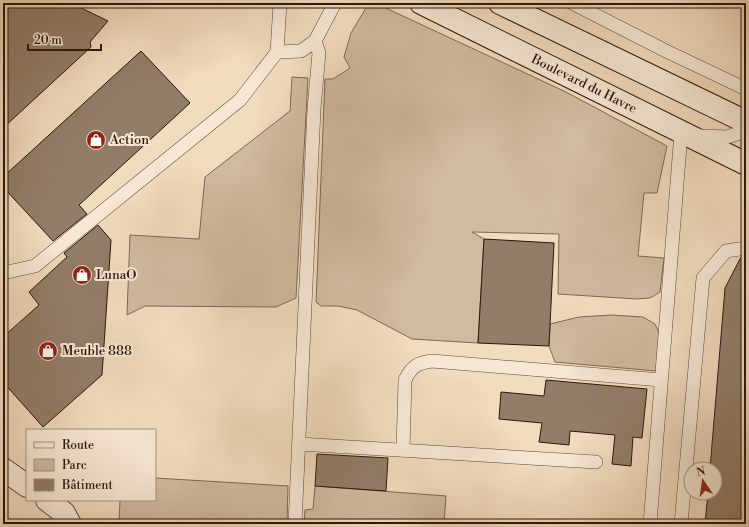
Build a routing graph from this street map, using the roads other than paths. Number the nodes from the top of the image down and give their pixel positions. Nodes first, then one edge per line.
1 (280, 3) edge
2 (335, 3) edge
3 (422, 3) edge
4 (500, 3) edge
5 (572, 3) edge
6 (315, 41) junction
7 (277, 52) junction
8 (746, 89) edge
9 (746, 122) edge
10 (746, 131) edge
11 (683, 133) junction
12 (746, 164) edge
13 (746, 248) edge
14 (3, 273) edge
15 (661, 380) junction
16 (299, 444) junction
17 (403, 450) junction
18 (596, 462) dead end
19 (3, 469) edge
20 (26, 485) edge
21 (48, 501) edge
22 (70, 524) edge
23 (295, 524) edge
24 (650, 524) edge
25 (681, 524) edge

1 - 7 lane
2 - 6 lane
3 - 11 main road, Boulevard du Havre
4 - 9 main road
5 - 8 lane
6 - 7 lane
6 - 16 lane
7 - 14 lane
10 - 11 lane
11 - 12 main road, Boulevard du Havre
11 - 15 lane
13 - 25 lane
15 - 17 lane
15 - 24 lane
16 - 17 lane
16 - 23 lane
17 - 18 lane
19 - 20 main road
21 - 22 main road

